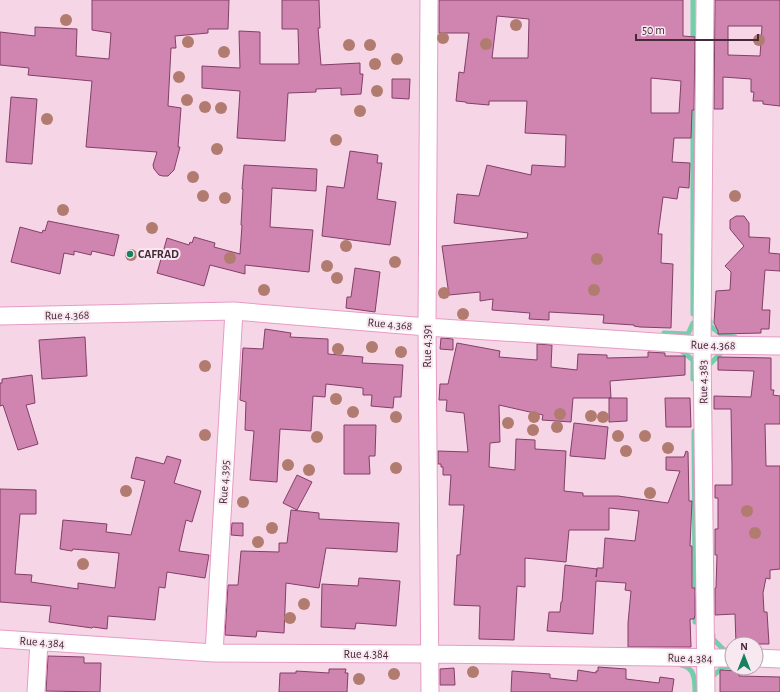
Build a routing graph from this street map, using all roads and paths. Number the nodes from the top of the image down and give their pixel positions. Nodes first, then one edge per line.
1 (429, 0) edge
2 (704, 0) edge
3 (234, 311) junction
4 (0, 316) edge
5 (427, 327) junction
6 (702, 345) junction
7 (780, 346) edge
8 (0, 639) edge
9 (39, 642) junction
10 (214, 653) junction
11 (429, 654) junction
12 (706, 658) junction
13 (724, 658) edge
14 (764, 658) edge
15 (780, 659) edge
16 (36, 692) edge
17 (430, 692) edge
18 (706, 692) edge

1 - 5 street, Rue 4.391
2 - 6 street, Rue 4.383
3 - 4 street, Rue 4.368
3 - 5 street, Rue 4.368
3 - 10 street, Rue 4.395
5 - 6 street, Rue 4.368
5 - 11 street, Rue 4.391
6 - 7 street, Rue 4.368
6 - 12 street, Rue 4.383
8 - 9 street, Rue 4.384
9 - 10 street, Rue 4.384
9 - 16 street
10 - 11 street, Rue 4.384
11 - 12 street, Rue 4.384
11 - 17 street, Rue 4.391
12 - 13 street, Rue 4.384
12 - 18 street, Rue 4.383
14 - 15 street

